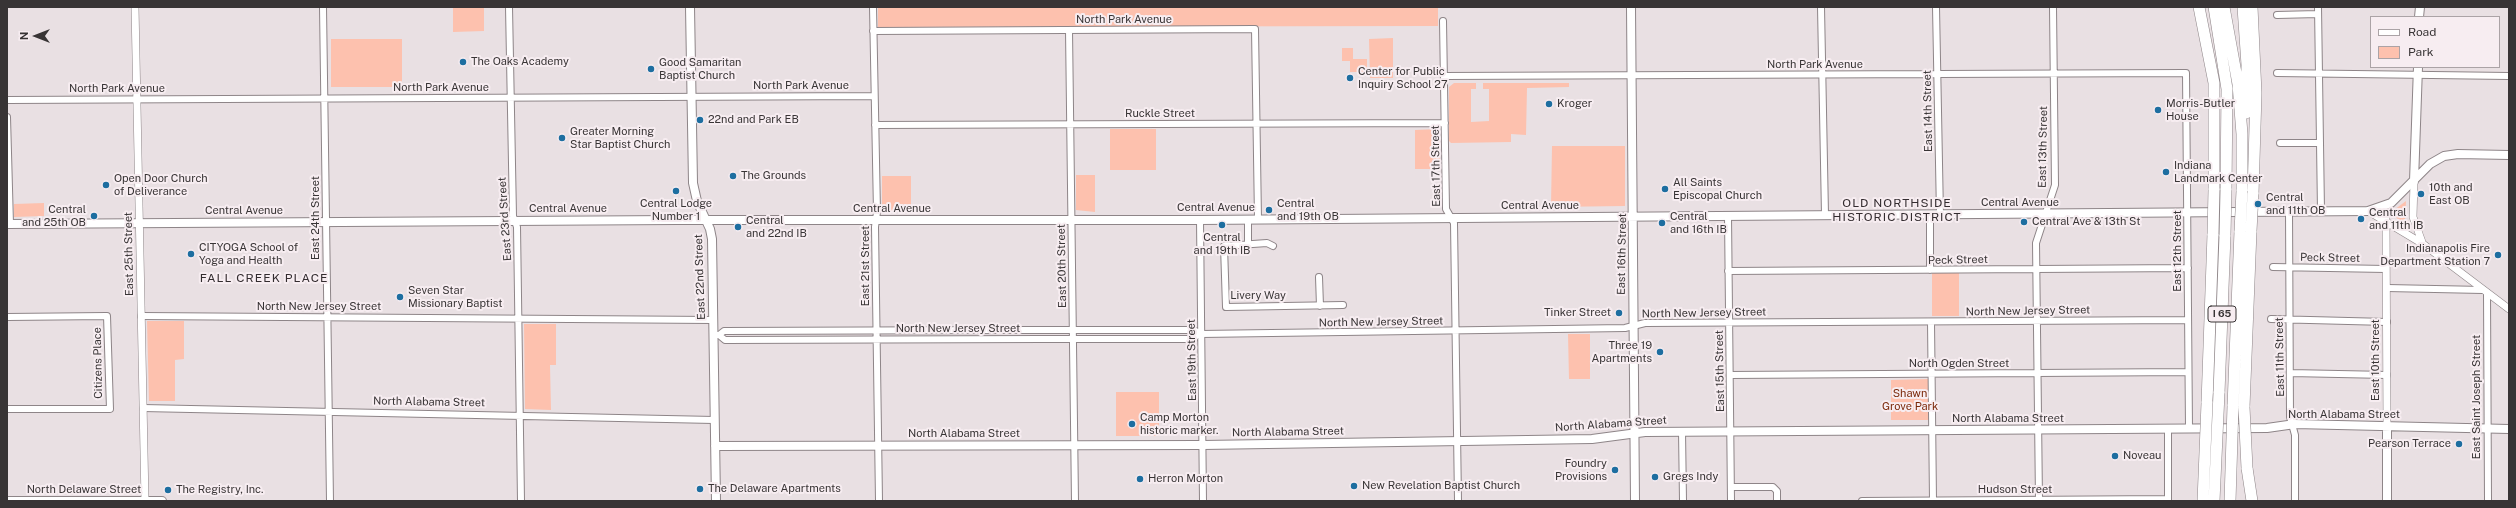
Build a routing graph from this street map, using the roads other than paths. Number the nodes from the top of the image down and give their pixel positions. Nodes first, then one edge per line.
1 (135, 7) edge
2 (323, 7) edge
3 (509, 7) edge
4 (690, 7) edge
5 (873, 7) edge
6 (1631, 7) edge
7 (1820, 7) edge
8 (1936, 7) edge
9 (2053, 7) edge
10 (2199, 7) edge
11 (2208, 7) edge
12 (2214, 7) edge
13 (2224, 7) edge
14 (2243, 7) edge
15 (2252, 7) edge
16 (2318, 7) edge
17 (2318, 14) junction
18 (2277, 15) dead end
19 (1443, 21) dead end
20 (1069, 30) junction
21 (873, 31) junction
22 (2418, 70) edge
23 (2319, 72) junction
24 (2186, 73) joint
25 (2277, 73) dead end
26 (1937, 74) junction
27 (2054, 74) junction
28 (1822, 75) junction
29 (1444, 76) junction
30 (1633, 76) junction
31 (2509, 76) edge
32 (2227, 89) junction
33 (692, 96) junction
34 (874, 96) junction
35 (510, 97) junction
36 (325, 98) junction
37 (137, 99) junction
38 (7, 100) edge
39 (7, 118) edge
40 (1445, 123) junction
41 (1070, 124) junction
42 (1257, 124) junction
43 (875, 125) junction
44 (2320, 142) junction
45 (2280, 143) dead end
46 (2242, 152) junction
47 (2509, 155) edge
48 (2414, 181) junction
49 (2289, 211) junction
50 (2321, 211) junction
51 (2368, 211) junction
52 (2045, 214) junction
53 (2188, 214) junction
54 (1824, 215) junction
55 (1930, 215) junction
56 (1940, 215) junction
57 (1634, 216) junction
58 (1728, 216) junction
59 (1450, 217) junction
60 (1248, 219) junction
61 (1258, 219) junction
62 (2386, 219) junction
63 (705, 220) junction
64 (875, 220) junction
65 (1071, 220) junction
66 (1200, 220) junction
67 (515, 221) junction
68 (327, 222) junction
69 (9, 224) edge
70 (140, 224) junction
71 (2413, 237) junction
72 (1248, 244) junction
73 (2423, 244) junction
74 (1273, 246) dead end
75 (2273, 267) dead end
76 (2289, 267) junction
77 (2188, 268) junction
78 (2036, 269) junction
79 (2386, 269) junction
80 (1930, 270) junction
81 (1728, 271) junction
82 (1319, 277) dead end
83 (2387, 288) junction
84 (2485, 291) junction
85 (1343, 305) dead end
86 (1320, 306) junction
87 (2509, 309) edge
88 (141, 316) junction
89 (7, 317) edge
90 (326, 317) junction
91 (518, 318) junction
92 (2272, 319) dead end
93 (713, 320) junction
94 (2188, 320) junction
95 (2290, 320) junction
96 (2037, 321) junction
97 (1931, 322) junction
98 (2387, 322) junction
99 (1729, 323) junction
100 (1632, 326) junction
101 (876, 330) junction
102 (1073, 330) junction
103 (1456, 330) junction
104 (1199, 334) junction
105 (716, 335) junction
106 (876, 339) junction
107 (1073, 339) junction
108 (2188, 372) junction
109 (2037, 373) junction
110 (2290, 373) junction
111 (1932, 374) junction
112 (1730, 375) junction
113 (2387, 375) junction
114 (143, 408) junction
115 (7, 409) edge
116 (328, 412) junction
117 (520, 415) junction
118 (714, 420) junction
119 (2292, 424) junction
120 (2387, 426) junction
121 (2189, 428) junction
122 (2038, 429) junction
123 (2168, 429) junction
124 (2487, 429) junction
125 (2509, 429) edge
126 (1932, 430) junction
127 (1682, 431) junction
128 (1731, 431) junction
129 (1634, 433) junction
130 (1457, 441) junction
131 (1203, 444) junction
132 (878, 445) junction
133 (1074, 445) junction
134 (715, 446) junction
135 (1731, 487) junction
136 (2038, 500) edge
137 (2168, 500) edge
138 (7, 501) edge
139 (145, 501) edge
140 (162, 501) edge
141 (330, 501) edge
142 (521, 501) edge
143 (716, 501) edge
144 (879, 501) edge
145 (1075, 501) edge
146 (1204, 501) edge
147 (1458, 501) edge
148 (1635, 501) edge
149 (1683, 501) edge
150 (1731, 501) edge
151 (1777, 501) edge
152 (1862, 501) edge
153 (1933, 501) edge
154 (2203, 501) edge
155 (2214, 501) edge
156 (2230, 501) edge
157 (2252, 501) edge
158 (2295, 501) edge
159 (2387, 501) edge
160 (2488, 501) edge

1 - 37 street, East 25th Street
2 - 36 street, East 24th Street
3 - 35 street, East 23rd Street
4 - 33 main road, East 22nd Street
5 - 21 street, East 21st Street
6 - 30 main road, East 16th Street
7 - 28 street
8 - 26 street, East 14th Street
9 - 27 street, East 13th Street
10 - 154 highway, bridge
11 - 32 highway, I 65
12 - 32 highway
13 - 46 highway, I 65
14 - 46 highway
15 - 157 highway, bridge
16 - 17 street
17 - 18 street
17 - 23 street
19 - 29 street, East 17th Street
20 - 21 street, North Park Avenue
20 - 41 street, East 20th Street
20 - 42 street, North Park Avenue
21 - 34 street, East 21st Street
22 - 23 street
22 - 31 street
22 - 48 main road
23 - 25 street
23 - 44 street
24 - 27 street, North Park Avenue
24 - 53 street, East 12th Street
26 - 27 street, North Park Avenue
26 - 28 street, North Park Avenue
26 - 56 street, East 14th Street
27 - 52 street, East 13th Street
28 - 30 street, North Park Avenue
28 - 54 street
29 - 30 street, North Park Avenue
29 - 40 street, East 17th Street
30 - 57 main road, East 16th Street
32 - 155 highway, I 65, bridge
33 - 34 street, North Park Avenue
33 - 35 street, North Park Avenue
33 - 63 main road, East 22nd Street
34 - 43 street, East 21st Street
35 - 36 street, North Park Avenue
35 - 67 street, East 23rd Street
36 - 37 street, North Park Avenue
36 - 68 street, East 24th Street
37 - 38 street, North Park Avenue
37 - 70 street, East 25th Street
39 - 69 street
40 - 42 street, Ruckle Street
40 - 59 street, East 17th Street
41 - 42 street, Ruckle Street
41 - 43 street, Ruckle Street
41 - 65 street, East 20th Street
42 - 61 street
43 - 64 street, East 21st Street
44 - 45 street
44 - 50 street
46 - 156 highway, I 65, bridge
47 - 48 main road, Central Avenue
48 - 51 main road, Central Avenue
48 - 73 street
49 - 50 main road, Central Avenue
49 - 53 main road, Central Avenue
49 - 76 street, East 11th Street
50 - 51 main road, Central Avenue
51 - 62 street
51 - 71 street
52 - 53 main road, Central Avenue
52 - 56 main road, Central Avenue
52 - 78 street, East 13th Street
53 - 77 street, East 12th Street
54 - 55 main road, Central Avenue
54 - 58 main road, Central Avenue
55 - 56 main road, Central Avenue
55 - 80 street
57 - 58 main road, Central Avenue
57 - 59 main road, Central Avenue
57 - 100 main road, East 16th Street
58 - 81 street, East 15th Street
59 - 61 main road, Central Avenue
59 - 103 street, East 17th Street
60 - 61 main road, Central Avenue
60 - 66 main road, Central Avenue
60 - 72 street
62 - 71 street
62 - 79 street, East 10th Street
63 - 64 main road, Central Avenue
63 - 67 main road, Central Avenue
63 - 93 main road, East 22nd Street
64 - 65 main road, Central Avenue
64 - 101 street, East 21st Street
65 - 66 main road, Central Avenue
65 - 102 street, East 20th Street
66 - 104 street, East 19th Street
67 - 68 main road, Central Avenue
67 - 91 street, East 23rd Street
68 - 70 main road, Central Avenue
68 - 90 street, East 24th Street
69 - 70 main road, Central Avenue
70 - 88 street, East 25th Street
71 - 73 street
72 - 74 street
72 - 86 street, Livery Way
73 - 84 street
75 - 76 street, Peck Street
76 - 79 street, Peck Street
76 - 95 street, East 11th Street
77 - 78 street, Peck Street
77 - 94 street, East 12th Street
78 - 80 street, Peck Street
78 - 96 street, East 13th Street
79 - 83 street, East 10th Street
80 - 81 street, Peck Street
81 - 99 street, East 15th Street
82 - 86 street
83 - 84 street
83 - 98 street, East 10th Street
84 - 87 street
84 - 124 street, East Saint Joseph Street
85 - 86 street, Livery Way
88 - 90 street, North New Jersey Street
88 - 114 street, East 25th Street
89 - 115 street, Citizens Place
90 - 91 street, North New Jersey Street
90 - 116 street, East 24th Street
91 - 93 street, North New Jersey Street
91 - 117 street, East 23rd Street
92 - 95 street
93 - 105 main road, East 22nd Street
94 - 96 street, North New Jersey Street
94 - 108 street, East 12th Street
95 - 98 street
95 - 110 street, East 11th Street
96 - 97 street, North New Jersey Street
96 - 109 street, East 13th Street
97 - 99 street, North New Jersey Street
97 - 111 street
98 - 113 street, East 10th Street
99 - 100 street, North New Jersey Street
99 - 112 street, East 15th Street
100 - 103 street, North New Jersey Street
100 - 129 main road, East 16th Street
101 - 102 street, North New Jersey Street
101 - 105 street, North New Jersey Street
101 - 106 street, East 21st Street
102 - 104 street, North New Jersey Street
102 - 107 street, East 20th Street
103 - 104 street, North New Jersey Street
103 - 130 street, East 17th Street
104 - 107 street, North New Jersey Street
104 - 131 street, East 19th Street
105 - 106 street, North New Jersey Street
105 - 118 main road, East 22nd Street
106 - 107 street, North New Jersey Street
106 - 132 street, East 21st Street
107 - 133 street, East 20th Street
108 - 109 street, North Ogden Street
108 - 121 street, East 12th Street
109 - 111 street, North Ogden Street
109 - 122 street, East 13th Street
110 - 113 street
110 - 119 street, East 11th Street
111 - 112 street, North Ogden Street
111 - 126 street
112 - 128 street, East 15th Street
113 - 120 street, East 10th Street
114 - 116 street, North Alabama Street
114 - 139 street, East 25th Street
116 - 117 street, North Alabama Street
116 - 141 street, East 24th Street
117 - 118 street, North Alabama Street
117 - 142 street, East 23rd Street
118 - 134 main road, East 22nd Street
119 - 120 main road, North Alabama Street
119 - 121 main road, North Alabama Street
119 - 158 street, East 11th Street
120 - 124 main road, North Alabama Street
120 - 159 main road, East 10th Street
121 - 123 main road, North Alabama Street
122 - 123 main road, North Alabama Street
122 - 126 main road, North Alabama Street
122 - 136 street, East 13th Street
123 - 137 street
124 - 125 main road, North Alabama Street
124 - 160 street, East Saint Joseph Street
126 - 128 main road, North Alabama Street
126 - 153 street
127 - 128 main road, North Alabama Street
127 - 129 main road, North Alabama Street
127 - 149 street
128 - 135 street, East 15th Street
129 - 130 main road, North Alabama Street
129 - 148 main road, East 16th Street
130 - 131 main road, North Alabama Street
130 - 147 street, East 17th Street
131 - 133 main road, North Alabama Street
131 - 146 street, East 19th Street
132 - 133 main road, North Alabama Street
132 - 134 main road, North Alabama Street
132 - 144 street, East 21st Street
133 - 145 street, East 20th Street
134 - 143 main road, East 22nd Street
135 - 150 street, East 15th Street
135 - 151 street
136 - 137 street, Hudson Street
136 - 153 street, Hudson Street
138 - 139 main road, North Delaware Street
139 - 140 main road, North Delaware Street
152 - 153 street, Hudson Street

